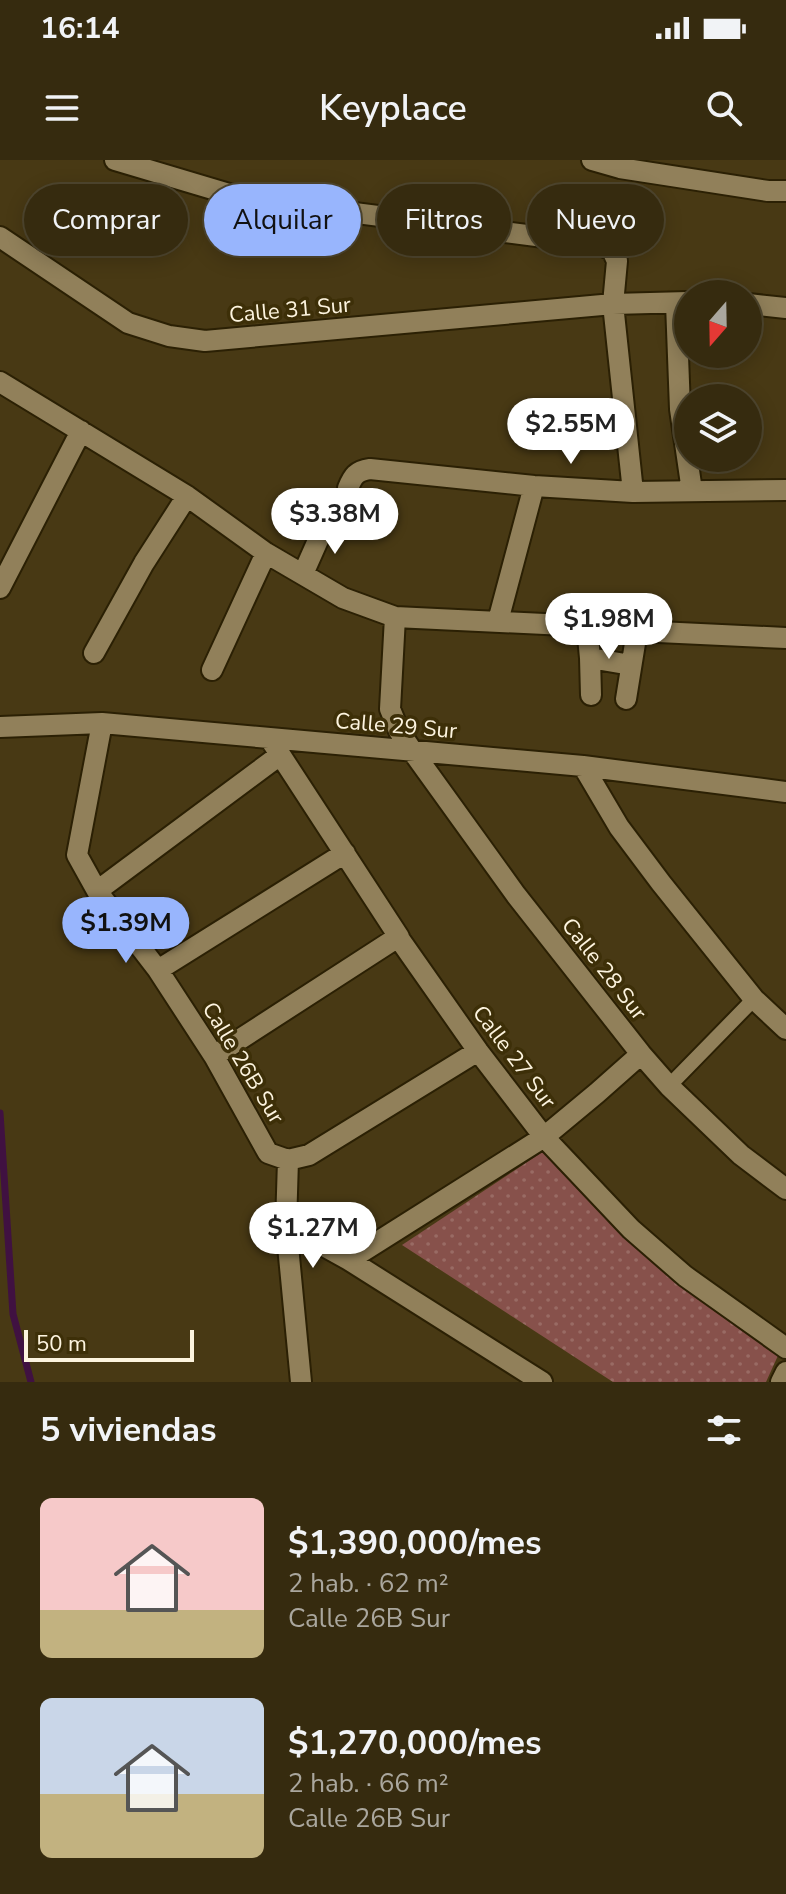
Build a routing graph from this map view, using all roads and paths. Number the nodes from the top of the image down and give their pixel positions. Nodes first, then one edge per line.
1 (115, 160) edge
2 (592, 160) edge
3 (786, 191) edge
4 (0, 237) edge
5 (674, 302) edge
6 (613, 304) junction
7 (762, 305) edge
8 (786, 308) edge
9 (681, 368) edge
10 (0, 382) edge
11 (81, 431) junction
12 (534, 486) junction
13 (348, 488) dead end
14 (786, 490) edge
15 (692, 491) junction
16 (633, 492) junction
17 (187, 496) junction
18 (327, 520) dead end
19 (266, 553) junction
20 (303, 574) junction
21 (0, 588) edge
22 (395, 617) junction
23 (498, 621) junction
24 (587, 626) junction
25 (637, 631) junction
26 (786, 638) edge
27 (94, 653) dead end
28 (590, 658) junction
29 (631, 665) junction
30 (212, 670) dead end
31 (591, 695) dead end
32 (626, 699) dead end
33 (102, 723) junction
34 (0, 727) edge
35 (275, 747) junction
36 (413, 752) junction
37 (583, 766) junction
38 (786, 792) edge
39 (345, 853) junction
40 (97, 891) junction
41 (398, 937) junction
42 (158, 970) junction
43 (754, 999) junction
44 (786, 1029) edge
45 (478, 1051) junction
46 (641, 1054) junction
47 (214, 1056) junction
48 (669, 1086) junction
49 (544, 1137) junction
50 (288, 1160) junction
51 (786, 1189) edge
52 (286, 1225) junction
53 (349, 1260) junction
54 (786, 1348) edge
55 (786, 1372) edge
56 (301, 1375) edge
57 (322, 1382) edge
58 (542, 1382) edge
59 (781, 1382) edge

1 - 6 street
2 - 3 street
4 - 6 street, Calle 31 Sur
5 - 6 street, Calle 31 Sur
6 - 16 street
7 - 8 street
9 - 15 street
10 - 11 street
11 - 17 street
11 - 21 street
12 - 13 street
12 - 16 street
12 - 23 street
14 - 15 street
15 - 16 street
17 - 19 street
17 - 27 street
18 - 20 street
19 - 20 street
19 - 30 street
20 - 22 street
22 - 23 street
22 - 36 street, Calle 28 Sur
23 - 24 street
24 - 25 street
24 - 28 street
25 - 26 street
25 - 29 street
28 - 29 street
28 - 31 street
29 - 32 street
33 - 34 street, Calle 29 Sur
33 - 35 street, Calle 29 Sur
33 - 40 street, Calle 26B Sur
35 - 36 street, Calle 29 Sur
35 - 39 street, Calle 27 Sur
35 - 40 street
36 - 37 street, Calle 29 Sur
36 - 46 street, Calle 28 Sur
37 - 38 street, Calle 29 Sur
37 - 43 street
39 - 41 street, Calle 27 Sur
39 - 42 street
40 - 42 street, Calle 26B Sur
41 - 45 street, Calle 27 Sur
41 - 47 street
42 - 47 street, Calle 26B Sur
43 - 44 street
43 - 48 street
45 - 49 street, Calle 27 Sur
45 - 50 street
46 - 48 street, Calle 28 Sur
46 - 49 street
47 - 50 street, Calle 26B Sur
48 - 51 street, Calle 28 Sur
49 - 53 street
49 - 54 street, Calle 27 Sur
50 - 52 street
52 - 53 street
52 - 56 street
53 - 58 street
55 - 59 street
56 - 57 street

